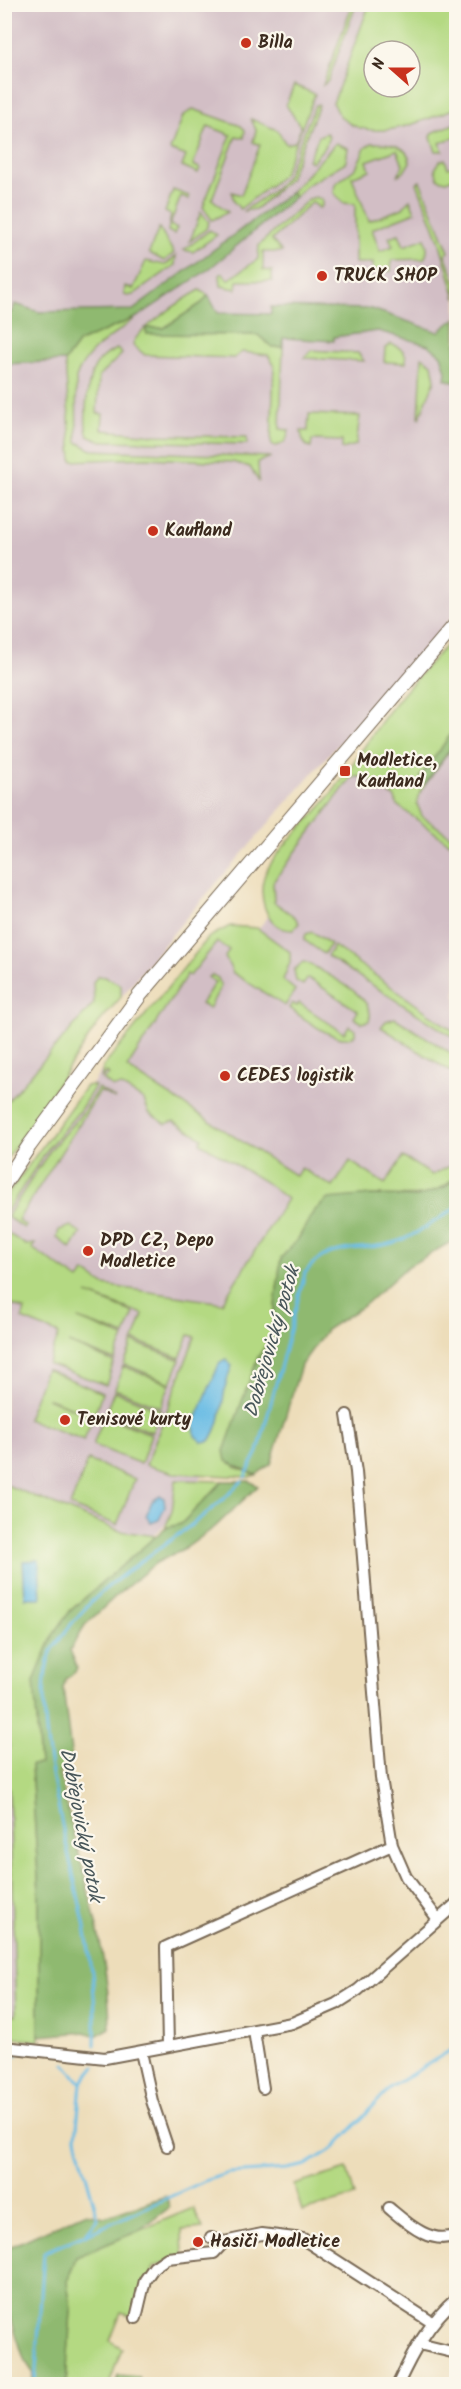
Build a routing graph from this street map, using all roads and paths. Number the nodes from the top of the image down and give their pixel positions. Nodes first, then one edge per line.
1 (456, 624) edge
2 (4, 1184) edge
3 (346, 1415) dead end
4 (392, 1845) junction
5 (456, 1904) edge
6 (437, 1918) junction
7 (254, 2031) junction
8 (168, 2046) junction
9 (4, 2047) edge
10 (141, 2052) junction
11 (263, 2088) dead end
12 (167, 2146) dead end
13 (389, 2208) dead end
14 (456, 2235) edge
15 (211, 2238) dead end
16 (225, 2242) junction
17 (456, 2299) edge
18 (136, 2318) dead end
19 (433, 2323) junction
20 (419, 2344) junction
21 (456, 2353) edge
22 (398, 2385) edge

1 - 2 main road
3 - 4 street
4 - 6 street
4 - 8 street
5 - 6 street
6 - 7 street
7 - 8 street
7 - 11 street
8 - 10 street
9 - 10 street
10 - 12 street
13 - 14 street
15 - 16 street
16 - 18 street
16 - 19 street
17 - 19 street
19 - 20 street
20 - 21 street
20 - 22 street

